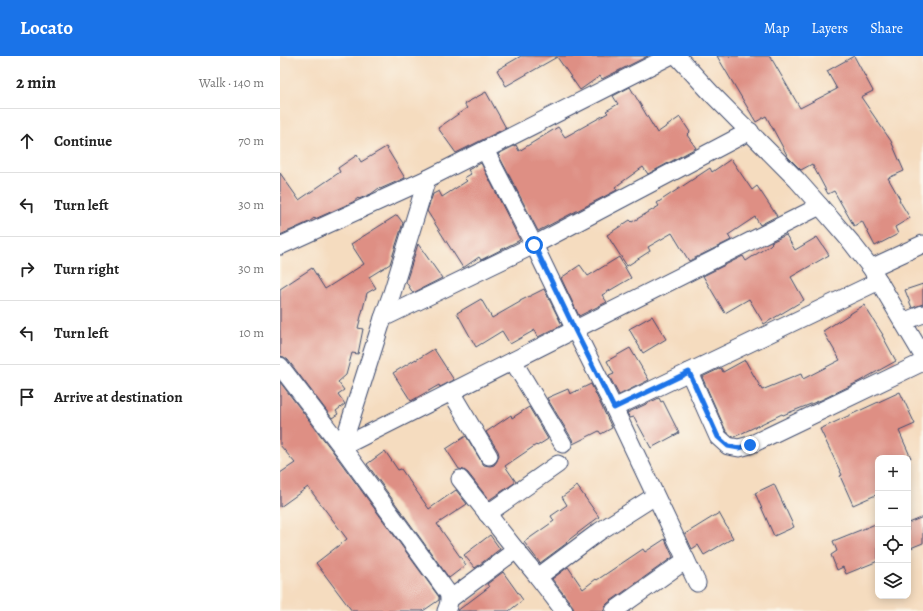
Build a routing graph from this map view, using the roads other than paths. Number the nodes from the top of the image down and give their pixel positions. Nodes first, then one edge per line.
1 (670, 56) edge
2 (677, 56) edge
3 (750, 131) junction
4 (485, 150) junction
5 (427, 179) junction
6 (820, 206) junction
7 (923, 244) edge
8 (534, 245) junction
9 (280, 246) edge
10 (875, 274) junction
11 (923, 314) edge
12 (383, 318) junction
13 (903, 322) junction
14 (575, 330) junction
15 (923, 356) edge
16 (513, 361) junction
17 (923, 362) edge
18 (280, 366) edge
19 (689, 372) junction
20 (452, 392) junction
21 (614, 408) junction
22 (563, 444) dead end
23 (342, 447) junction
24 (489, 456) dead end
25 (558, 464) dead end
26 (460, 479) dead end
27 (655, 496) junction
28 (487, 514) junction
29 (516, 550) junction
30 (686, 560) junction
31 (538, 577) junction
32 (697, 583) dead end
33 (448, 605) edge
34 (564, 611) edge
35 (614, 611) edge

1 - 4 street
2 - 3 street
3 - 6 street
3 - 8 street
4 - 5 street
4 - 8 street
5 - 9 street
5 - 12 street
6 - 10 street
6 - 14 street
7 - 10 street
8 - 12 street
8 - 14 street
10 - 13 street
10 - 19 street
11 - 13 street
12 - 23 street
13 - 15 street
14 - 16 street
14 - 21 street
16 - 20 street
16 - 22 street
17 - 19 street
18 - 23 street
19 - 21 street
20 - 23 street
20 - 24 street
21 - 27 street
23 - 33 street
25 - 28 street
26 - 28 street
27 - 30 street
27 - 31 street
28 - 29 street
29 - 31 street
29 - 33 street
30 - 32 street
30 - 35 street
31 - 34 street

